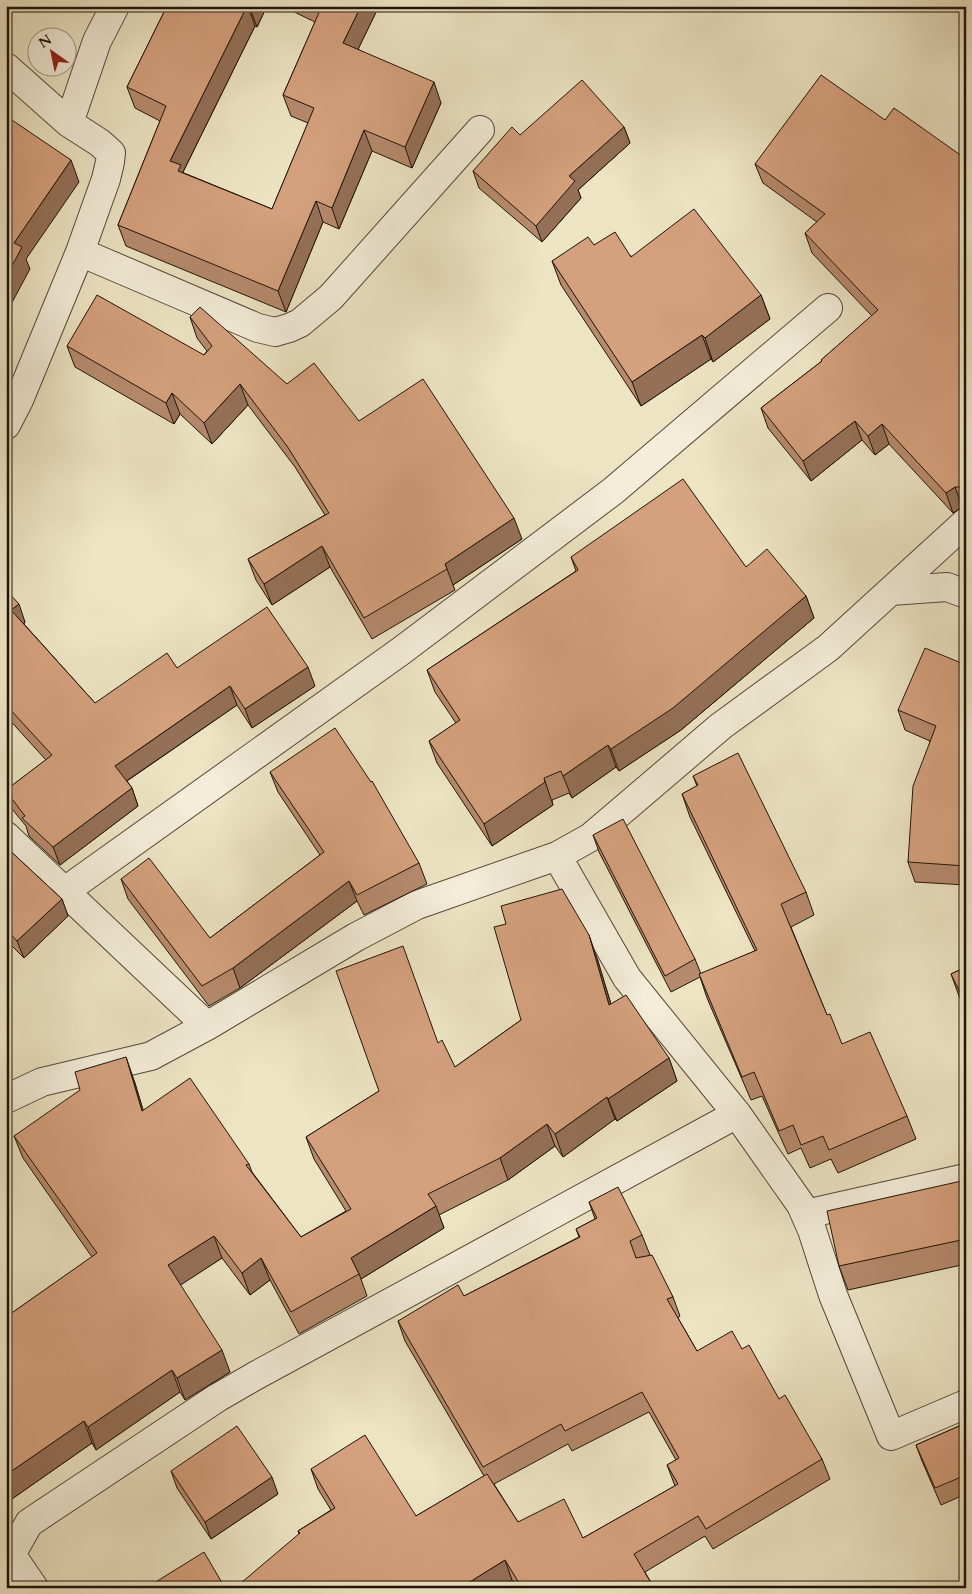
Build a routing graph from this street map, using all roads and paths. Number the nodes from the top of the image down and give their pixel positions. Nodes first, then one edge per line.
1 (115, 6) edge
2 (6, 67) edge
3 (69, 123) junction
4 (480, 130) dead end
5 (80, 252) junction
6 (828, 308) dead end
7 (6, 425) edge
8 (966, 522) edge
9 (891, 590) junction
10 (966, 594) edge
11 (6, 836) edge
12 (556, 856) junction
13 (64, 891) junction
14 (207, 1026) junction
15 (6, 1098) edge
16 (737, 1114) junction
17 (966, 1178) edge
18 (806, 1214) junction
19 (966, 1404) edge
20 (8, 1554) edge
21 (34, 1588) edge

1 - 3 street
2 - 3 street
3 - 5 street
4 - 5 street
5 - 7 street
6 - 13 street
8 - 9 street
9 - 10 street
9 - 12 street
11 - 13 street
12 - 14 street
12 - 16 street
13 - 14 street
14 - 15 street
16 - 18 street
16 - 20 street
17 - 18 street
18 - 19 street
20 - 21 street

